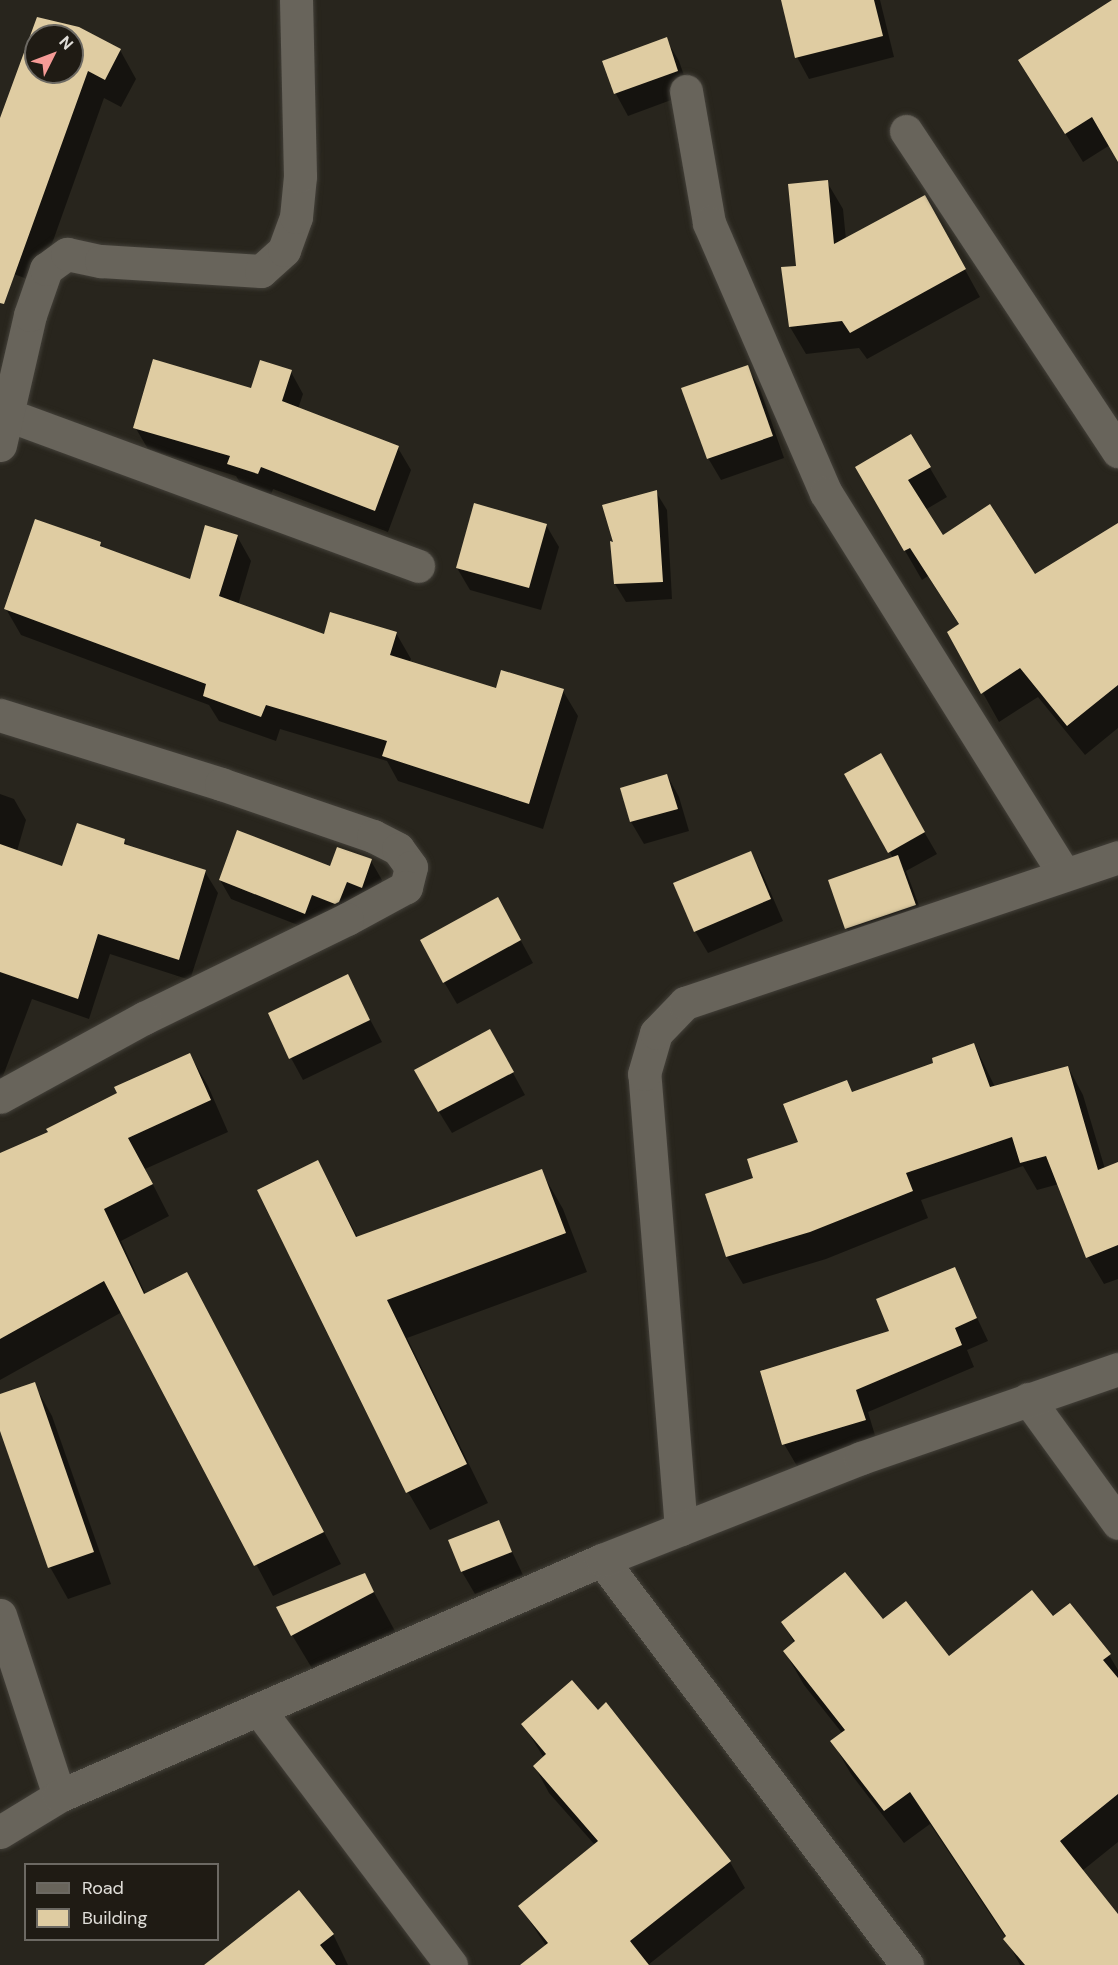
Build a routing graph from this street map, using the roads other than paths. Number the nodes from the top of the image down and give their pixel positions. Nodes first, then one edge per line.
1 (296, 0) edge
2 (686, 91) dead end
3 (906, 131) dead end
4 (4, 430) edge
5 (1118, 451) edge
6 (418, 566) dead end
7 (0, 715) edge
8 (1118, 857) edge
9 (1064, 874) junction
10 (0, 1097) edge
11 (1118, 1369) edge
12 (1028, 1399) junction
13 (1118, 1523) edge
14 (681, 1529) junction
15 (602, 1560) junction
16 (0, 1615) edge
17 (260, 1710) junction
18 (59, 1796) junction
19 (0, 1832) edge
20 (451, 1965) edge
21 (906, 1965) edge

1 - 4 street
2 - 9 street
3 - 5 street
4 - 6 street
7 - 10 street
8 - 9 street
9 - 14 street
11 - 12 street
12 - 13 street
12 - 14 street
14 - 15 street
15 - 17 street
15 - 21 street
16 - 18 street
17 - 18 street
17 - 20 street
18 - 19 street

